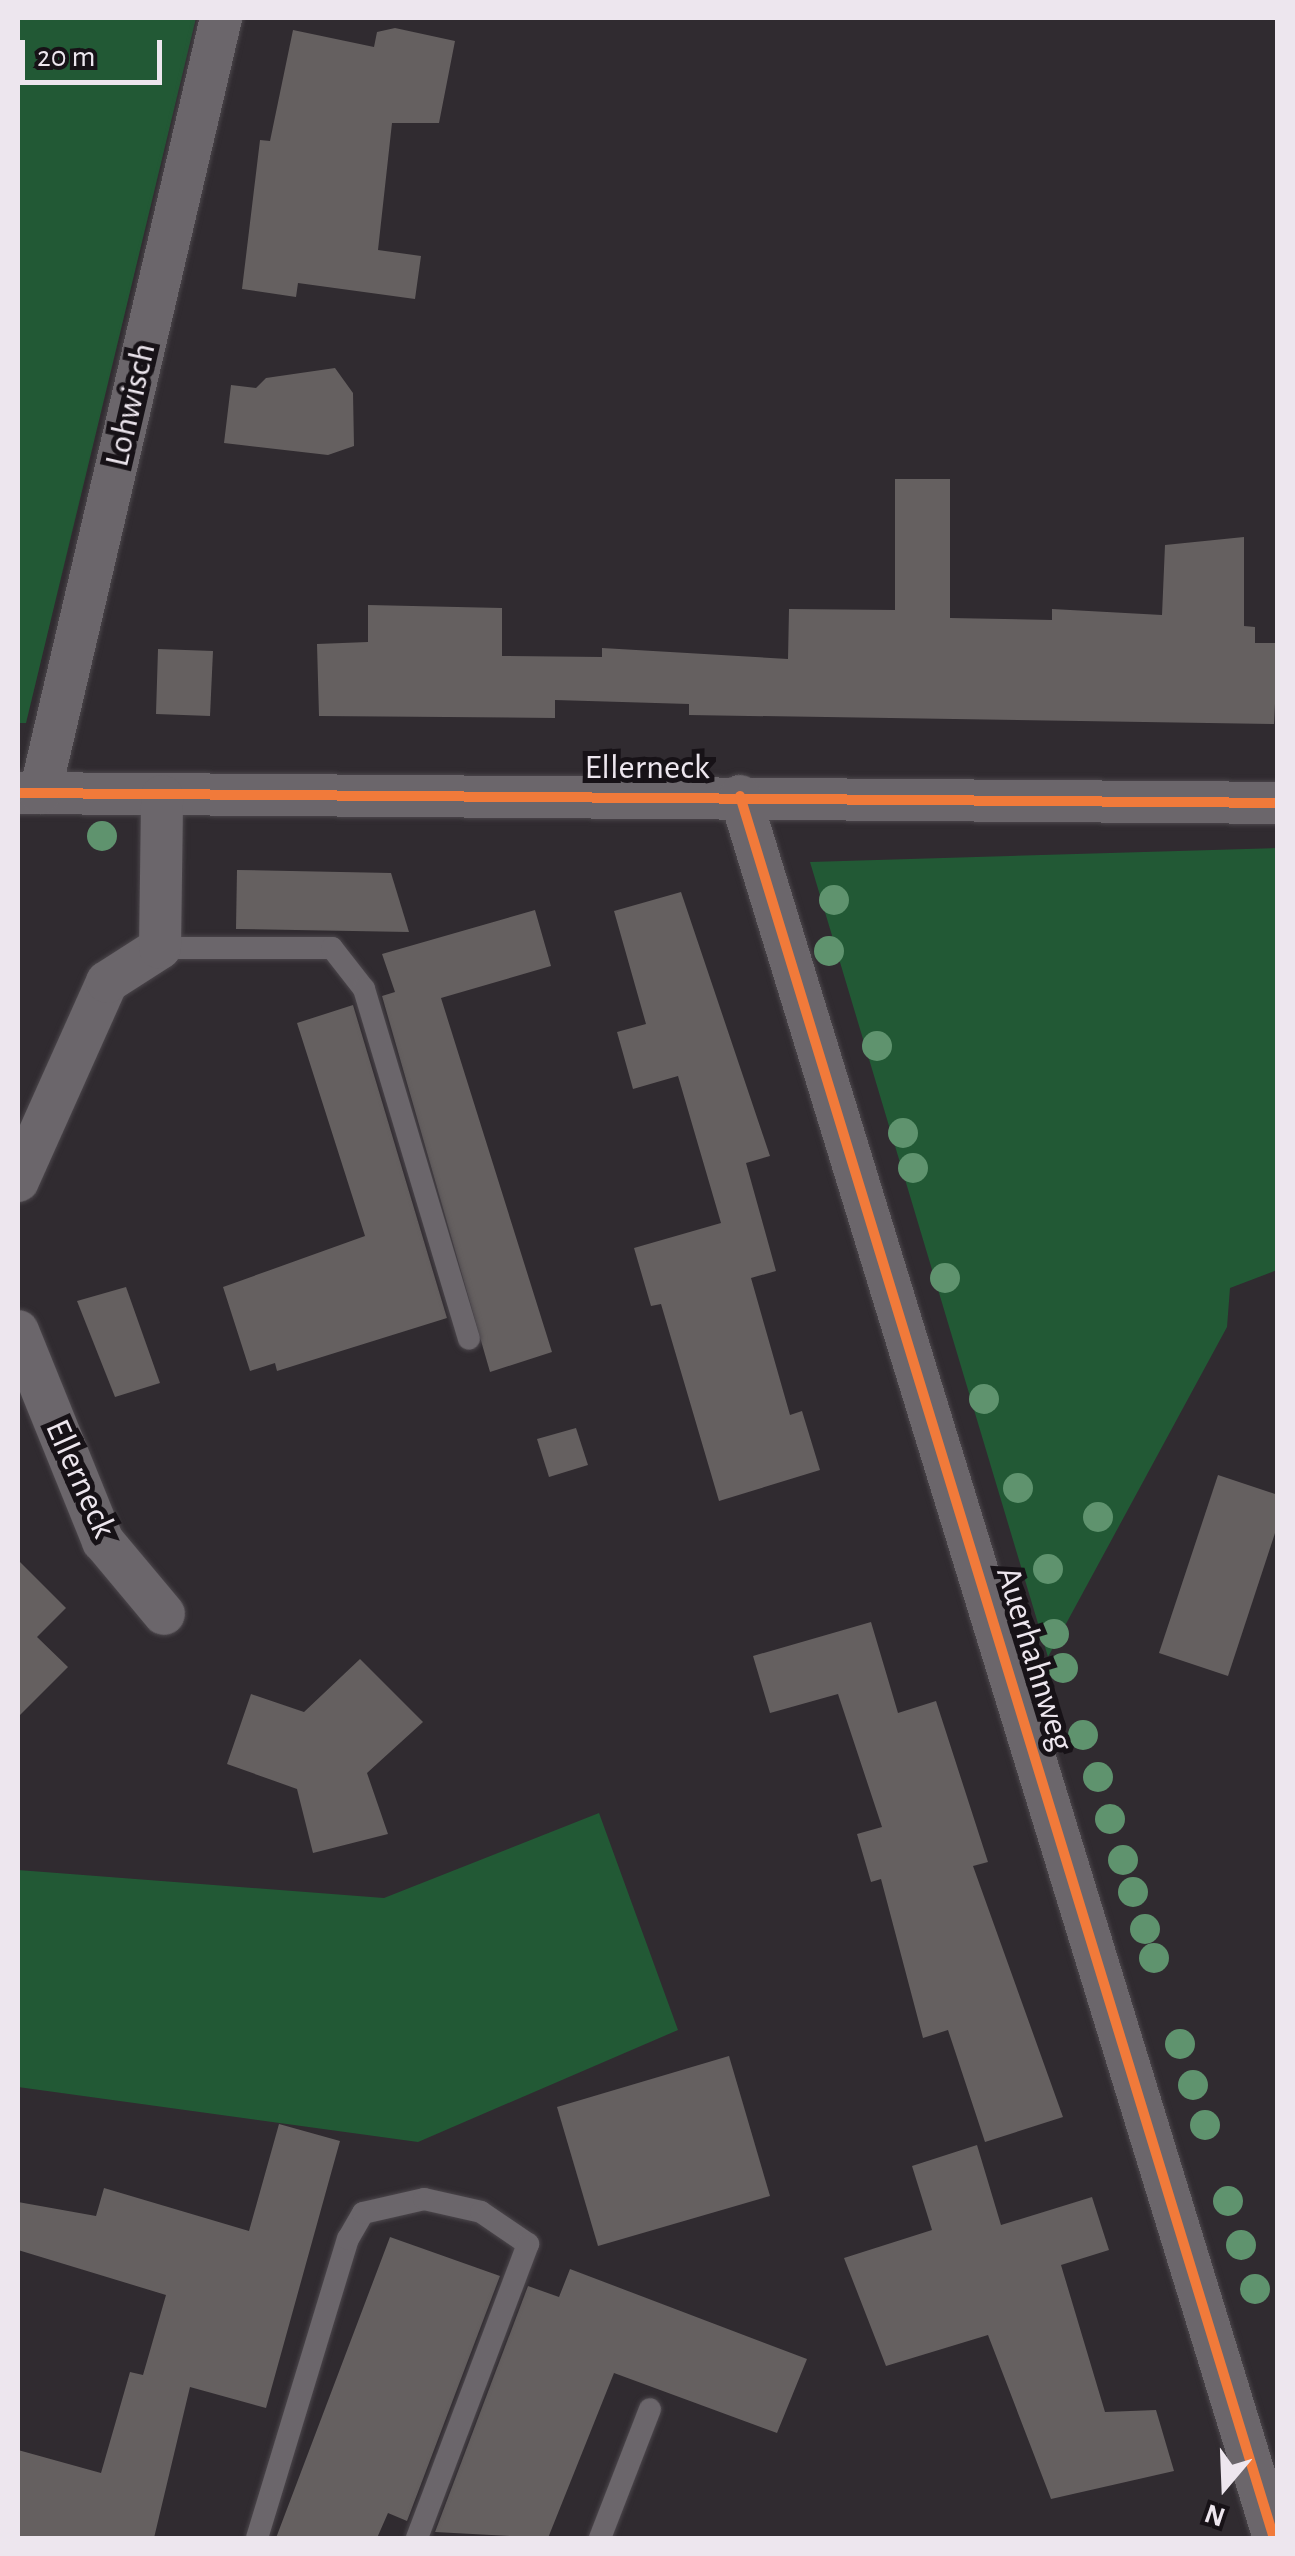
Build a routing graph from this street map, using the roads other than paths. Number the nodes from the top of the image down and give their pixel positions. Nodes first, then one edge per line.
1 (221, 18) edge
2 (29, 793) edge
3 (162, 796) junction
4 (740, 796) junction
5 (1278, 803) edge
6 (160, 948) junction
7 (18, 1181) edge
8 (18, 1332) edge
9 (469, 1338) dead end
10 (164, 1614) dead end
11 (650, 2409) dead end
12 (257, 2538) edge
13 (417, 2538) edge
14 (600, 2538) edge
15 (1274, 2538) edge

1 - 2 street, Lohwisch
2 - 3 street, Ellerneck
3 - 4 street, Ellerneck
3 - 6 street
4 - 5 street, Ellerneck
4 - 15 street, Auerhahnweg
6 - 7 street
6 - 9 lane
8 - 10 street, Ellerneck
11 - 14 lane
12 - 13 lane

